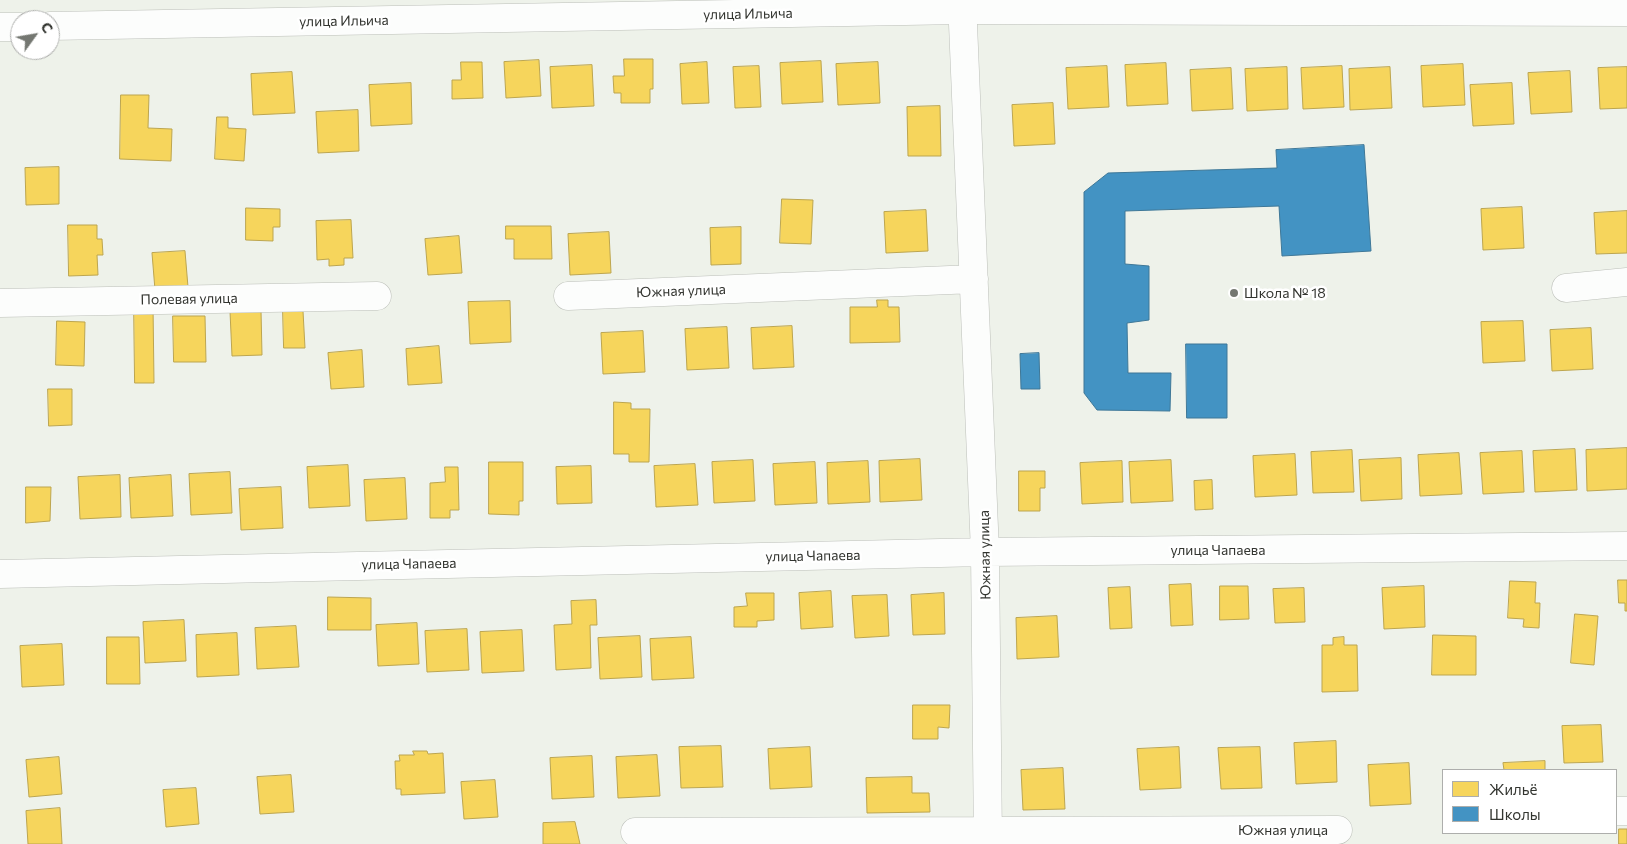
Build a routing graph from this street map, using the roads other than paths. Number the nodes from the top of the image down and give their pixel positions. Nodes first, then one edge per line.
1 (962, 5) edge
2 (711, 7) edge
3 (1627, 12) edge
4 (60, 26) edge
5 (974, 279) junction
6 (1627, 282) edge
7 (1566, 288) dead end
8 (377, 296) dead end
9 (568, 296) dead end
10 (0, 303) edge
11 (1627, 546) edge
12 (985, 552) junction
13 (0, 574) edge
14 (1338, 830) dead end
15 (635, 832) dead end
16 (988, 837) edge

1 - 2 street, улица Ильича
1 - 3 street, улица Ильича
1 - 5 street, Южная улица
2 - 4 street, улица Ильича
5 - 9 street, Южная улица
5 - 12 street, Южная улица
6 - 7 street
8 - 10 street, Полевая улица
11 - 12 street, улица Чапаева
12 - 13 street, улица Чапаева
12 - 16 street, Южная улица
14 - 16 street, Южная улица
15 - 16 street, Южная улица

